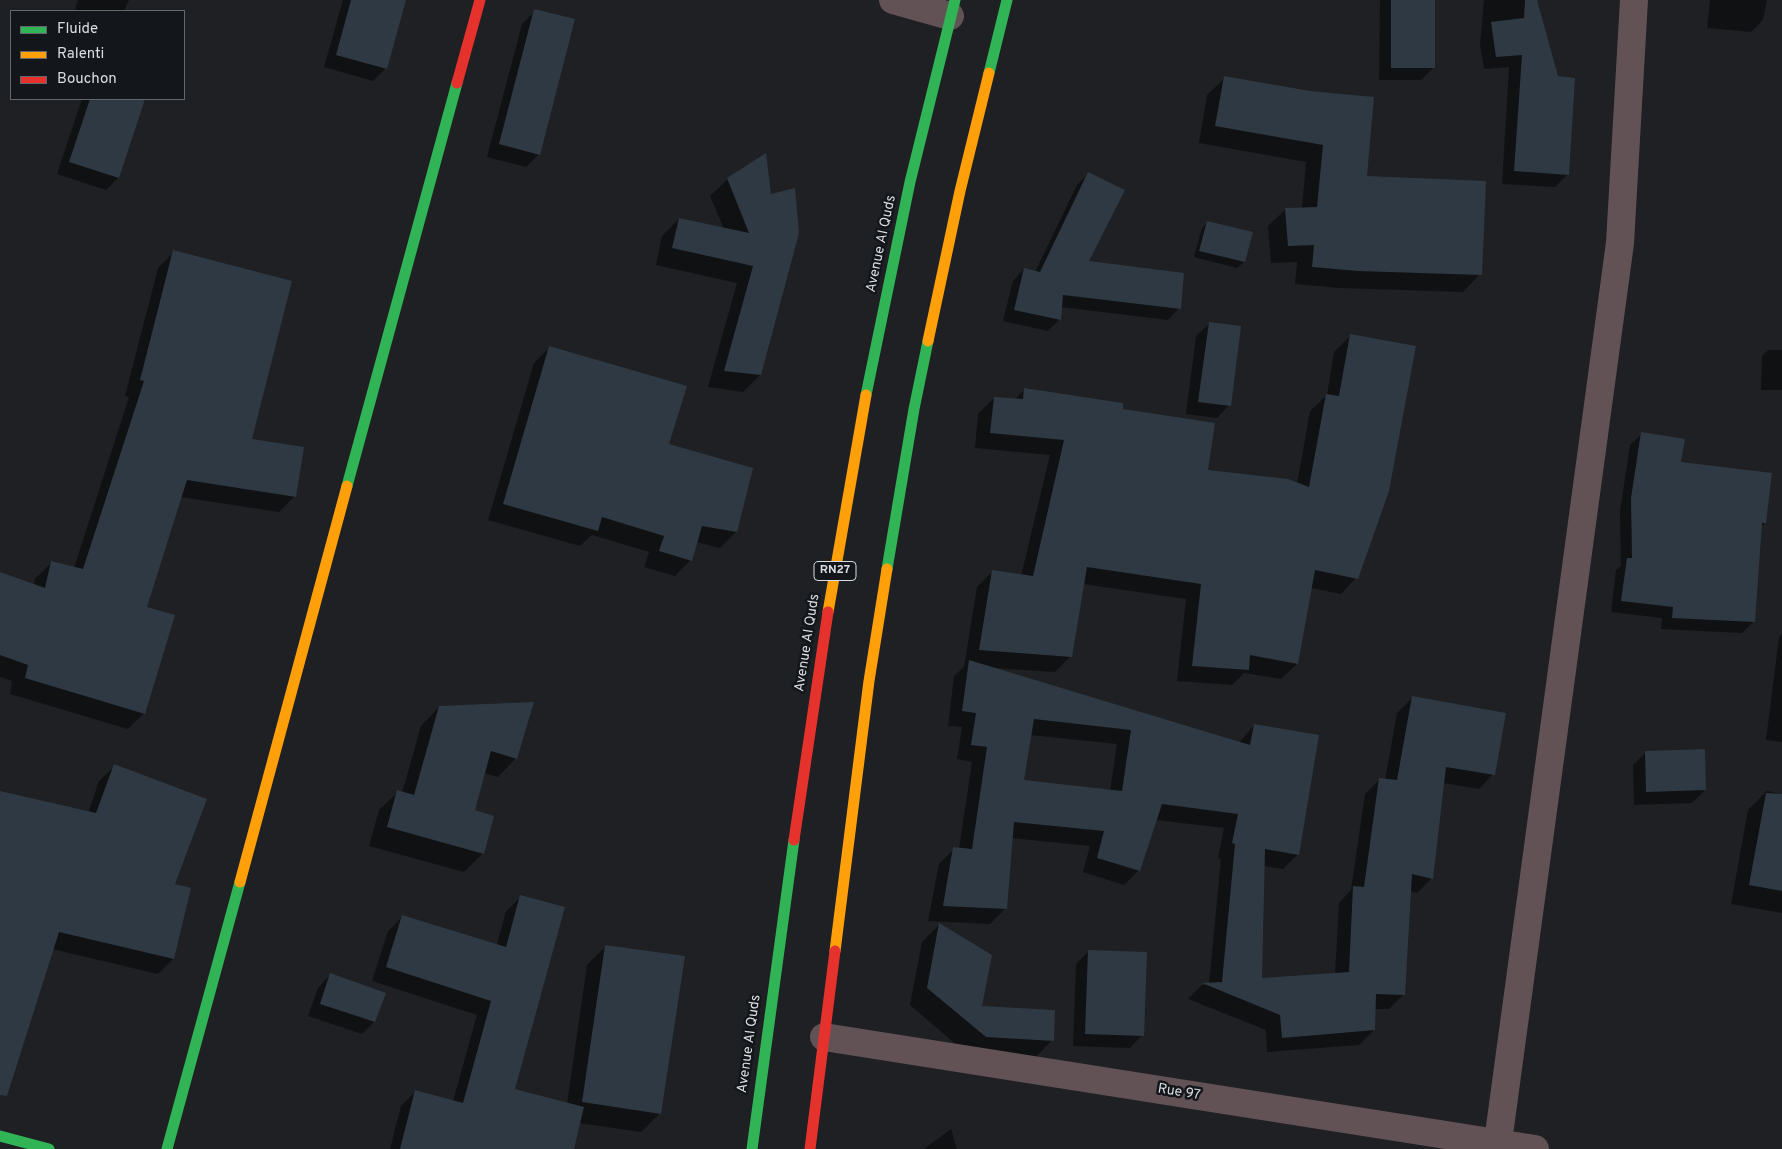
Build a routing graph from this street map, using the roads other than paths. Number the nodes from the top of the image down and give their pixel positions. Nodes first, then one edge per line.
1 (480, 0) edge
2 (893, 0) edge
3 (1007, 0) edge
4 (1634, 0) edge
5 (953, 8) edge
6 (824, 1038) junction
7 (0, 1136) edge
8 (1497, 1146) edge
9 (48, 1149) edge
10 (166, 1149) edge
11 (752, 1149) edge
12 (810, 1149) edge
13 (1535, 1149) edge

1 - 10 main road
2 - 5 street
3 - 6 main road
4 - 8 street
5 - 11 main road, Avenue Al Quds / RN27
6 - 8 street, Rue 97
6 - 12 main road
7 - 9 main road
8 - 13 street, Rue 97

